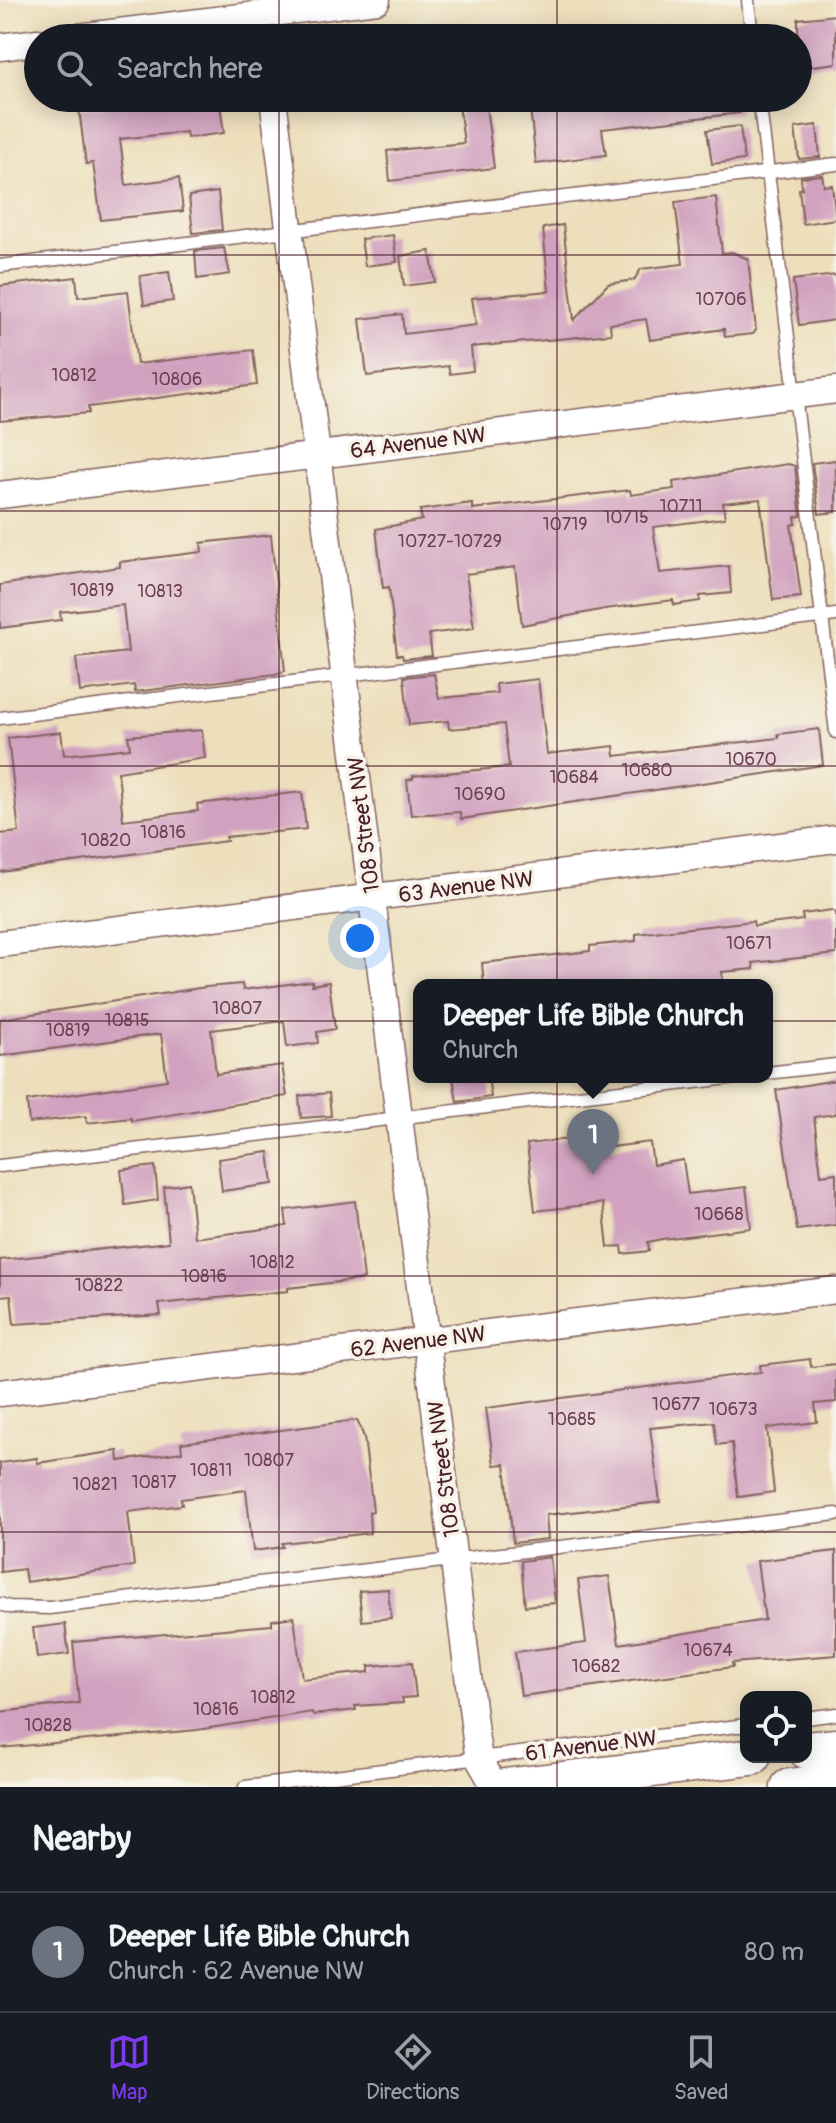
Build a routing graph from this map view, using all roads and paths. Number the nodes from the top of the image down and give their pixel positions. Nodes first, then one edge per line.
1 (377, 0) edge
2 (748, 0) edge
3 (264, 17) edge
4 (199, 24) edge
5 (751, 24) edge
6 (24, 44) edge
7 (0, 47) edge
8 (275, 112) edge
9 (761, 112) edge
10 (836, 164) edge
11 (768, 172) junction
12 (289, 231) junction
13 (0, 266) edge
14 (836, 390) edge
15 (794, 395) junction
16 (318, 455) junction
17 (0, 495) edge
18 (830, 616) edge
19 (345, 675) junction
20 (0, 718) edge
21 (836, 732) edge
22 (836, 839) edge
23 (371, 897) junction
24 (0, 944) edge
25 (836, 1065) edge
26 (773, 1072) edge
27 (687, 1083) edge
28 (400, 1118) junction
29 (0, 1166) edge
30 (836, 1290) edge
31 (427, 1340) junction
32 (0, 1393) edge
33 (836, 1514) edge
34 (454, 1561) junction
35 (0, 1604) edge
36 (836, 1714) edge
37 (812, 1717) edge
38 (740, 1726) edge
39 (836, 1747) edge
40 (812, 1749) edge
41 (740, 1758) edge
42 (479, 1759) junction
43 (836, 1781) edge
44 (245, 1787) edge
45 (495, 1787) edge
46 (504, 1787) edge
47 (789, 1787) edge

1 - 3 street
2 - 5 lane
3 - 4 street
6 - 7 street
8 - 12 street, 108 Street NW
9 - 11 lane
10 - 11 lane
11 - 12 lane
11 - 15 lane
12 - 13 lane
12 - 16 street, 108 Street NW
14 - 15 street, 64 Avenue NW
15 - 16 street, 64 Avenue NW
15 - 18 lane
16 - 17 street, 64 Avenue NW
16 - 19 street, 108 Street NW
18 - 19 lane
18 - 21 lane
19 - 20 lane
19 - 23 street, 108 Street NW
22 - 23 street, 63 Avenue NW
23 - 24 street, 63 Avenue NW
23 - 28 street, 108 Street NW
25 - 26 lane
27 - 28 lane
28 - 29 lane
28 - 31 street, 108 Street NW
30 - 31 street, 62 Avenue NW
31 - 32 street, 62 Avenue NW
31 - 34 street, 108 Street NW
33 - 34 lane
34 - 35 lane
34 - 42 street, 108 Street NW
36 - 37 lane
38 - 42 lane, 61 Avenue NW
39 - 40 main road
41 - 46 main road, 61 Avenue NW
42 - 44 lane, 61 Avenue NW
42 - 45 street, 108 Street NW
43 - 47 main road

